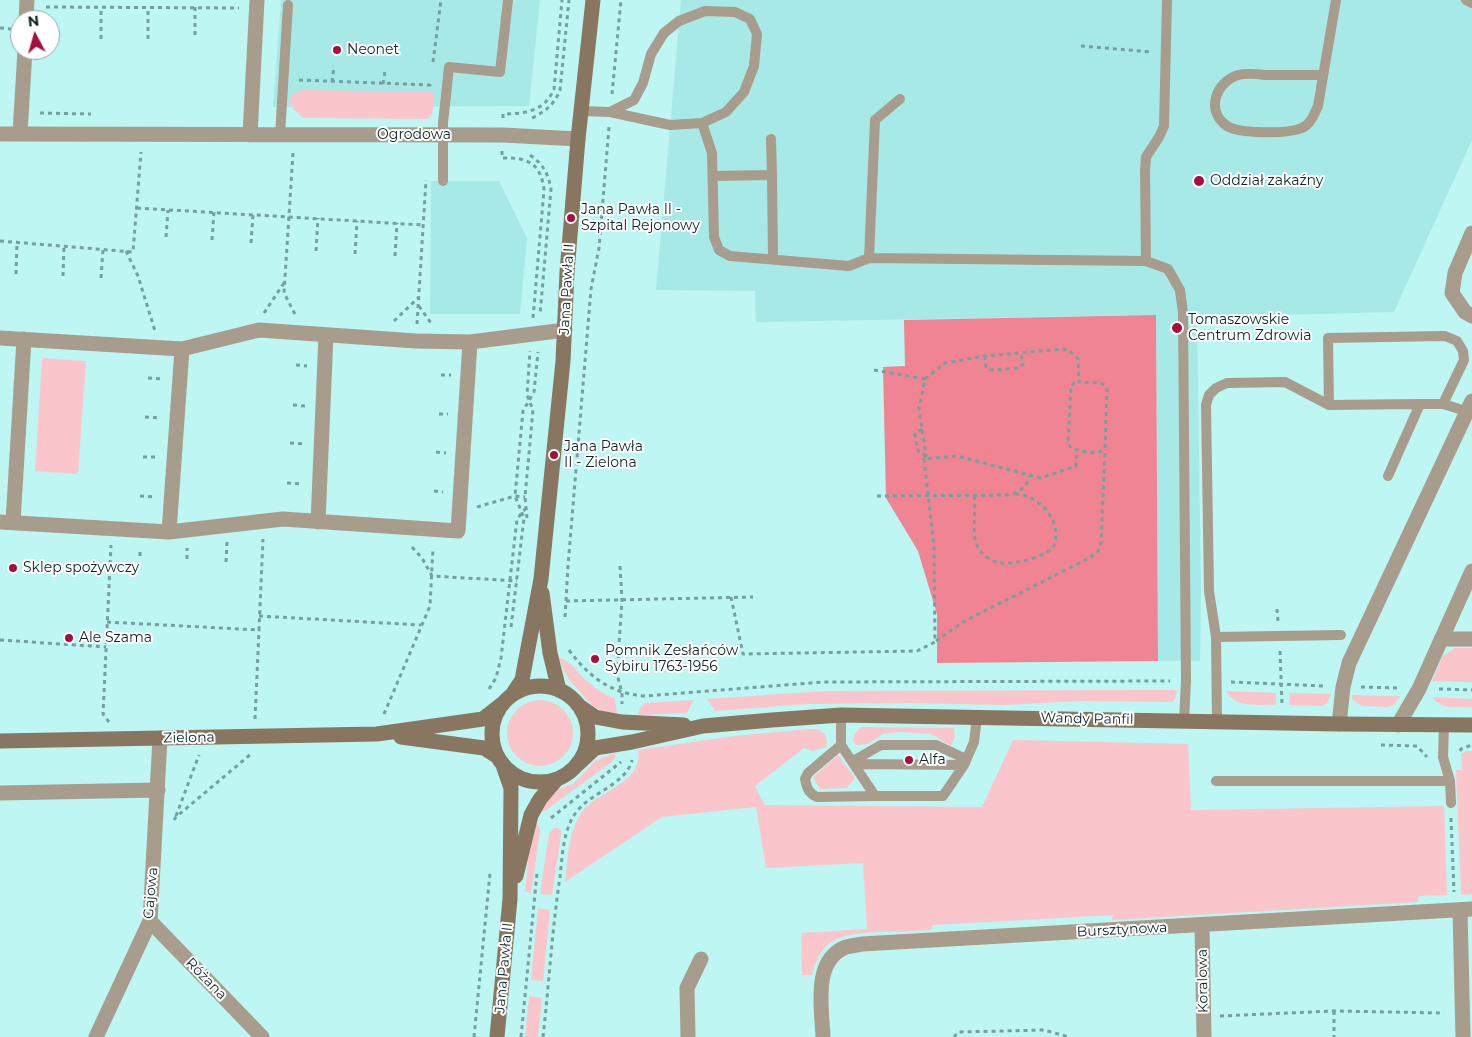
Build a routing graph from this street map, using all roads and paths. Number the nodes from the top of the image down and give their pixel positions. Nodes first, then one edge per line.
1 (257, 0) edge
2 (441, 0) edge
3 (508, 0) edge
4 (562, 0) edge
5 (593, 0) edge
6 (621, 0) edge
7 (1167, 0) edge
8 (1336, 0) edge
9 (1466, 0) edge
10 (1472, 3) edge
11 (288, 5) dead end
12 (46, 7) dead end
13 (101, 7) junction
14 (195, 7) junction
15 (148, 8) junction
16 (243, 8) dead end
17 (101, 39) dead end
18 (148, 39) dead end
19 (195, 39) dead end
20 (1081, 46) dead end
21 (1165, 53) junction
22 (24, 60) edge
23 (334, 66) dead end
24 (433, 66) dead end
25 (385, 71) dead end
26 (1323, 75) junction
27 (432, 76) dead end
28 (284, 80) junction
29 (332, 82) junction
30 (383, 84) junction
31 (900, 99) dead end
32 (580, 111) junction
33 (610, 112) junction
34 (702, 123) junction
35 (0, 134) edge
36 (20, 134) junction
37 (250, 135) junction
38 (280, 135) junction
39 (443, 135) junction
40 (578, 139) junction
41 (771, 139) dead end
42 (502, 143) junction
43 (141, 149) dead end
44 (293, 149) dead end
45 (492, 150) dead end
46 (714, 176) junction
47 (772, 176) junction
48 (426, 178) dead end
49 (443, 181) dead end
50 (137, 208) junction
51 (168, 210) junction
52 (214, 212) junction
53 (252, 215) junction
54 (289, 217) junction
55 (318, 218) junction
56 (357, 221) junction
57 (397, 223) junction
58 (423, 225) junction
59 (1472, 233) edge
60 (166, 237) dead end
61 (212, 240) dead end
62 (0, 241) edge
63 (17, 242) junction
64 (251, 243) dead end
65 (64, 246) junction
66 (103, 249) junction
67 (126, 251) junction
68 (316, 251) dead end
69 (355, 254) dead end
70 (395, 256) dead end
71 (869, 258) junction
72 (774, 259) junction
73 (1146, 261) junction
74 (16, 274) dead end
75 (63, 276) dead end
76 (101, 278) dead end
77 (285, 282) junction
78 (419, 297) junction
79 (418, 306) junction
80 (1472, 316) edge
81 (297, 318) dead end
82 (392, 324) dead end
83 (565, 330) junction
84 (251, 331) junction
85 (417, 333) dead end
86 (532, 334) junction
87 (326, 335) junction
88 (0, 338) edge
89 (24, 339) junction
90 (444, 341) junction
91 (470, 342) junction
92 (157, 348) junction
93 (182, 349) junction
94 (1021, 353) junction
95 (985, 356) junction
96 (874, 370) dead end
97 (148, 378) dead end
98 (170, 379) dead end
99 (925, 379) junction
100 (1079, 382) junction
101 (1420, 404) junction
102 (1443, 404) junction
103 (1329, 405) junction
104 (1469, 406) edge
105 (145, 417) dead end
106 (167, 419) dead end
107 (922, 429) junction
108 (290, 443) dead end
109 (311, 444) dead end
110 (1105, 448) junction
111 (1078, 450) junction
112 (926, 455) junction
113 (143, 457) dead end
114 (165, 458) dead end
115 (924, 459) junction
116 (1029, 476) junction
117 (1388, 476) dead end
118 (287, 483) dead end
119 (309, 484) dead end
120 (1015, 494) junction
121 (928, 495) junction
122 (877, 496) dead end
123 (974, 496) junction
124 (525, 497) junction
125 (526, 508) junction
126 (459, 512) junction
127 (7, 522) edge
128 (318, 522) junction
129 (434, 529) junction
130 (528, 530) dead end
131 (264, 531) dead end
132 (169, 532) junction
133 (228, 534) dead end
134 (112, 537) dead end
135 (408, 543) dead end
136 (226, 562) dead end
137 (620, 566) dead end
138 (1472, 571) edge
139 (432, 576) junction
140 (541, 579) junction
141 (510, 581) junction
142 (523, 582) dead end
143 (731, 597) junction
144 (753, 597) dead end
145 (622, 600) junction
146 (566, 601) junction
147 (1277, 609) dead end
148 (260, 616) junction
149 (565, 619) dead end
150 (107, 622) junction
151 (421, 625) junction
152 (259, 630) junction
153 (1340, 635) dead end
154 (1279, 636) junction
155 (1216, 637) junction
156 (1441, 639) junction
157 (1472, 639) edge
158 (0, 640) edge
159 (935, 642) junction
160 (548, 643) junction
161 (106, 646) junction
162 (1186, 681) junction
163 (1216, 682) junction
164 (1282, 684) junction
165 (1342, 687) junction
166 (1419, 689) junction
167 (559, 690) junction
168 (1472, 690) edge
169 (488, 691) dead end
170 (622, 693) junction
171 (507, 699) junction
172 (579, 706) junction
173 (841, 715) junction
174 (977, 717) junction
175 (382, 719) dead end
176 (1184, 720) junction
177 (1216, 721) junction
178 (622, 722) junction
179 (1282, 723) junction
180 (1339, 724) junction
181 (1398, 725) junction
182 (1444, 725) junction
183 (1472, 725) edge
184 (113, 726) dead end
185 (703, 726) junction
186 (377, 734) junction
187 (254, 736) junction
188 (160, 738) junction
189 (0, 741) edge
190 (627, 743) junction
191 (841, 745) junction
192 (1379, 745) dead end
193 (1472, 745) edge
194 (242, 754) dead end
195 (251, 754) junction
196 (261, 754) dead end
197 (191, 755) dead end
198 (199, 755) junction
199 (208, 755) dead end
200 (1443, 757) junction
201 (501, 761) junction
202 (965, 762) junction
203 (854, 763) junction
204 (578, 764) junction
205 (556, 779) junction
206 (1216, 781) dead end
207 (1450, 781) junction
208 (158, 790) junction
209 (0, 793) edge
210 (875, 796) junction
211 (1450, 803) joint
212 (176, 817) junction
213 (547, 821) dead end
214 (170, 827) dead end
215 (538, 864) dead end
216 (490, 868) dead end
217 (510, 900) junction
218 (1462, 906) edge
219 (150, 921) junction
220 (1202, 925) junction
221 (701, 960) dead end
222 (1217, 1007) dead end
223 (1334, 1011) junction
224 (1462, 1012) junction
225 (1217, 1017) junction
226 (1218, 1023) dead end
227 (96, 1037) edge
228 (262, 1037) edge
229 (474, 1037) edge
230 (497, 1037) edge
231 (521, 1037) edge
232 (544, 1037) edge
233 (688, 1037) edge
234 (822, 1037) edge
235 (954, 1037) edge
236 (1069, 1037) edge
237 (1204, 1037) edge
238 (1334, 1037) edge
239 (1463, 1037) edge

1 - 37 street
2 - 24 path
3 - 39 lane
4 - 42 path
5 - 32 street, Jana Pawła II
6 - 33 path
7 - 21 lane
8 - 26 lane
9 - 10 lane
11 - 28 lane
12 - 13 path
13 - 15 path
13 - 17 path
14 - 15 path
14 - 16 path
14 - 19 path
15 - 18 path
20 - 21 path
21 - 73 lane
22 - 36 street
23 - 29 path
25 - 30 path
26 - 26 lane
27 - 30 path
28 - 29 path
28 - 38 lane
29 - 30 path
31 - 71 lane
32 - 33 lane
32 - 40 street, Jana Pawła II
33 - 34 lane
33 - 34 lane
33 - 146 path
34 - 46 lane
35 - 36 street, Ogrodowa
36 - 37 street, Ogrodowa
37 - 38 street, Ogrodowa
38 - 39 street, Ogrodowa
39 - 42 street, Ogrodowa
39 - 49 lane
40 - 42 street, Ogrodowa
40 - 83 street, Jana Pawła II
41 - 47 lane
42 - 45 path
42 - 86 path
43 - 50 path
44 - 54 path
46 - 47 lane
46 - 72 lane
47 - 72 lane
48 - 58 path
50 - 51 path
50 - 67 path
51 - 52 path
51 - 60 path
52 - 53 path
52 - 61 path
53 - 54 path
53 - 64 path
54 - 55 path
54 - 77 path
55 - 56 path
55 - 68 path
56 - 57 path
56 - 69 path
57 - 58 path
57 - 70 path
58 - 78 path
59 - 80 street
62 - 63 path
63 - 65 path
63 - 74 path
65 - 66 path
65 - 75 path
66 - 67 path
66 - 76 path
67 - 92 path
71 - 72 lane
71 - 73 lane
73 - 162 lane
77 - 81 path
77 - 84 path
78 - 79 path
78 - 82 path
79 - 85 path
79 - 90 path
83 - 86 street
83 - 140 street, Jana Pawła II
84 - 87 street
84 - 93 street
86 - 91 street
86 - 124 path
87 - 90 street
87 - 128 street
88 - 89 street
89 - 92 street
89 - 127 street
90 - 91 street
91 - 126 street
92 - 93 street
93 - 132 street
94 - 95 path
94 - 95 path
94 - 100 path
95 - 99 path
96 - 99 path
97 - 98 path
99 - 107 path
100 - 110 path
100 - 111 path
101 - 102 lane
101 - 103 lane
101 - 117 lane
102 - 103 lane
102 - 104 lane
103 - 155 lane
104 - 165 street
105 - 106 path
107 - 112 path
107 - 112 path
108 - 109 path
110 - 111 path
110 - 159 path
111 - 116 path
112 - 115 path
113 - 114 path
115 - 116 path
115 - 121 path
116 - 120 path
118 - 119 path
120 - 123 path
120 - 123 path
121 - 122 path
121 - 123 path
121 - 159 path
124 - 125 path
124 - 126 path
125 - 130 path
125 - 141 path
126 - 129 street
127 - 132 street
128 - 129 street
128 - 132 street
129 - 139 path
131 - 148 path
133 - 136 path
134 - 150 path
135 - 139 path
137 - 145 path
138 - 156 street
139 - 141 path
139 - 151 path
140 - 160 street, Jana Pawła II
140 - 171 street, Jana Pawła II
141 - 142 path
141 - 169 path
143 - 144 path
143 - 145 path
143 - 159 path
145 - 146 path
145 - 170 path
146 - 149 path
147 - 154 path
148 - 151 path
148 - 152 path
150 - 152 path
150 - 161 path
151 - 175 path
152 - 187 path
153 - 154 lane
154 - 155 lane
154 - 164 path
155 - 163 lane
156 - 157 street
156 - 166 street
158 - 161 path
160 - 167 street, Jana Pawła II
160 - 170 path
161 - 184 path
162 - 170 path
162 - 176 lane
163 - 164 path
163 - 177 lane
164 - 165 path
164 - 179 path
165 - 166 path
165 - 180 street
166 - 168 path
166 - 181 street
167 - 171 street
167 - 172 street
170 - 178 path
171 - 186 street, Zielona
171 - 201 street
172 - 178 street, Wandy Panfil
172 - 204 street
173 - 174 street, Wandy Panfil
173 - 185 street, Wandy Panfil
173 - 191 lane
174 - 176 street, Wandy Panfil
174 - 202 lane
176 - 177 street, Wandy Panfil
177 - 179 street, Wandy Panfil
178 - 185 street, Wandy Panfil
179 - 180 street, Wandy Panfil
180 - 181 street, Wandy Panfil
181 - 182 street, Wandy Panfil
182 - 183 street, Wandy Panfil
182 - 200 lane
185 - 190 street, Wandy Panfil
186 - 187 street, Zielona
186 - 201 street, Zielona
187 - 188 street, Zielona
188 - 189 street, Zielona
188 - 208 street, Gajowa
190 - 204 street, Wandy Panfil
190 - 213 path
190 - 232 path
191 - 203 lane
191 - 210 lane
192 - 200 path
193 - 200 path
194 - 195 path
195 - 196 path
195 - 212 path
197 - 198 path
198 - 199 path
198 - 212 path
200 - 207 lane
201 - 205 street
201 - 217 street, Jana Pawła II
202 - 203 lane
202 - 203 lane
202 - 210 lane
203 - 210 lane
204 - 205 street
205 - 217 street, Jana Pawła II
206 - 207 lane
207 - 211 lane
208 - 209 street
208 - 219 street, Gajowa
211 - 218 path
212 - 214 path
215 - 231 path
216 - 229 path
217 - 230 street, Jana Pawła II
218 - 220 street, Bursztynowa
218 - 224 street
219 - 227 street, Gajowa
219 - 228 street, Różana
220 - 234 street, Bursztynowa
220 - 237 street, Koralowa
221 - 233 street
222 - 225 path
223 - 224 path
223 - 225 path
223 - 238 path
224 - 239 street
225 - 226 path
235 - 236 path

